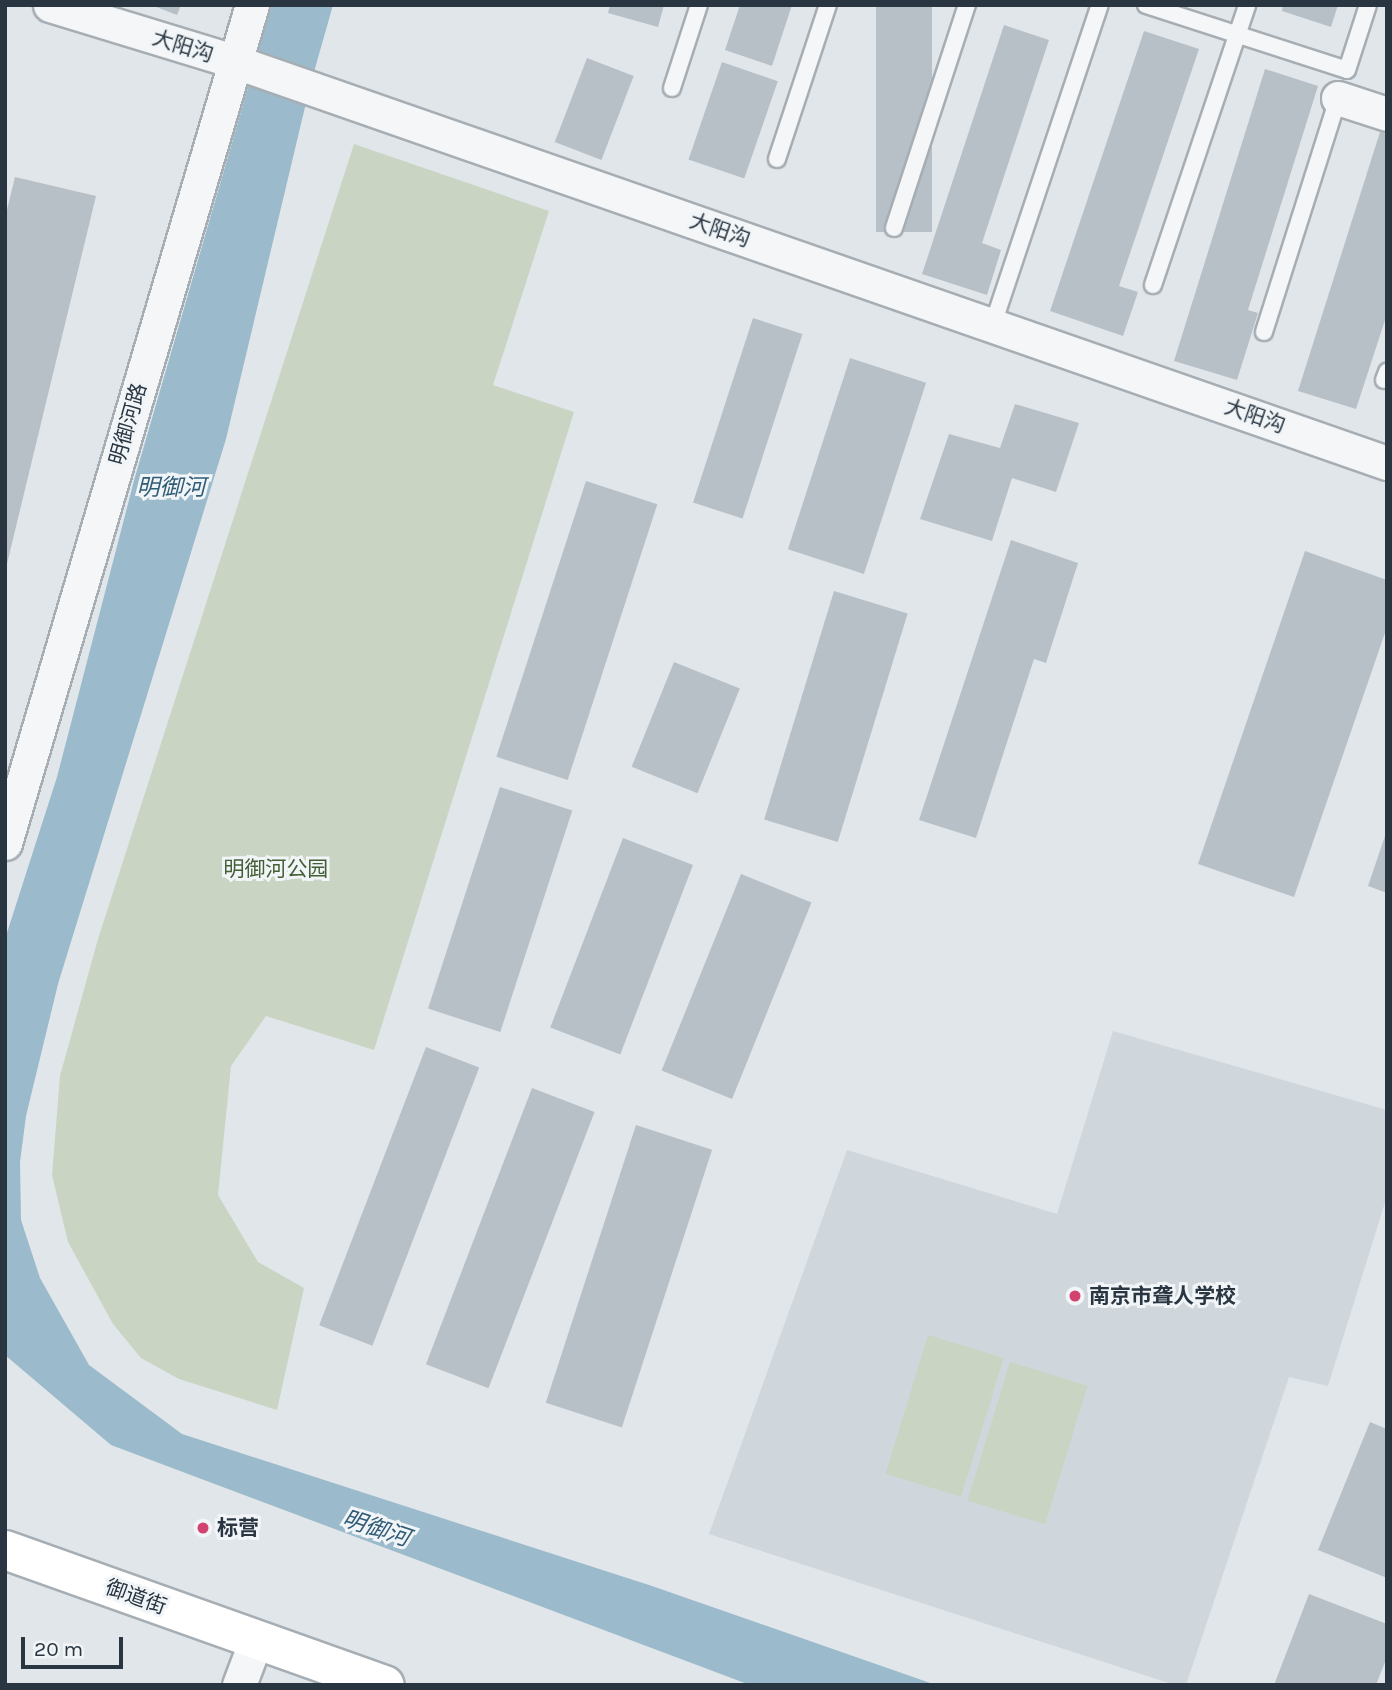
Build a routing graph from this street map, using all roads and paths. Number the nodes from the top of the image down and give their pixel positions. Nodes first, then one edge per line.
1 (50, 5) edge
2 (252, 5) edge
3 (699, 5) edge
4 (828, 5) edge
5 (967, 5) edge
6 (1100, 5) edge
7 (1146, 5) edge
8 (1247, 5) edge
9 (1368, 5) edge
10 (1237, 34) junction
11 (235, 62) junction
12 (1343, 84) junction
13 (672, 88) dead end
14 (1387, 114) edge
15 (777, 159) dead end
16 (894, 228) dead end
17 (1153, 285) dead end
18 (993, 324) junction
19 (1264, 332) dead end
20 (1387, 463) edge
21 (5, 843) edge
22 (5, 1550) edge
23 (256, 1640) junction
24 (239, 1685) edge
25 (386, 1685) edge

1 - 11 street, 大阳沟
2 - 11 street, 明御河路
3 - 13 lane
4 - 15 lane
5 - 16 lane
6 - 18 lane
7 - 10 lane
8 - 10 lane
9 - 12 lane
10 - 12 lane
10 - 17 lane
11 - 18 street, 大阳沟
11 - 21 street, 明御河路
12 - 14 street
12 - 19 lane
18 - 20 street, 大阳沟
22 - 23 main road, 御道街
23 - 24 street
23 - 25 main road, 御道街

